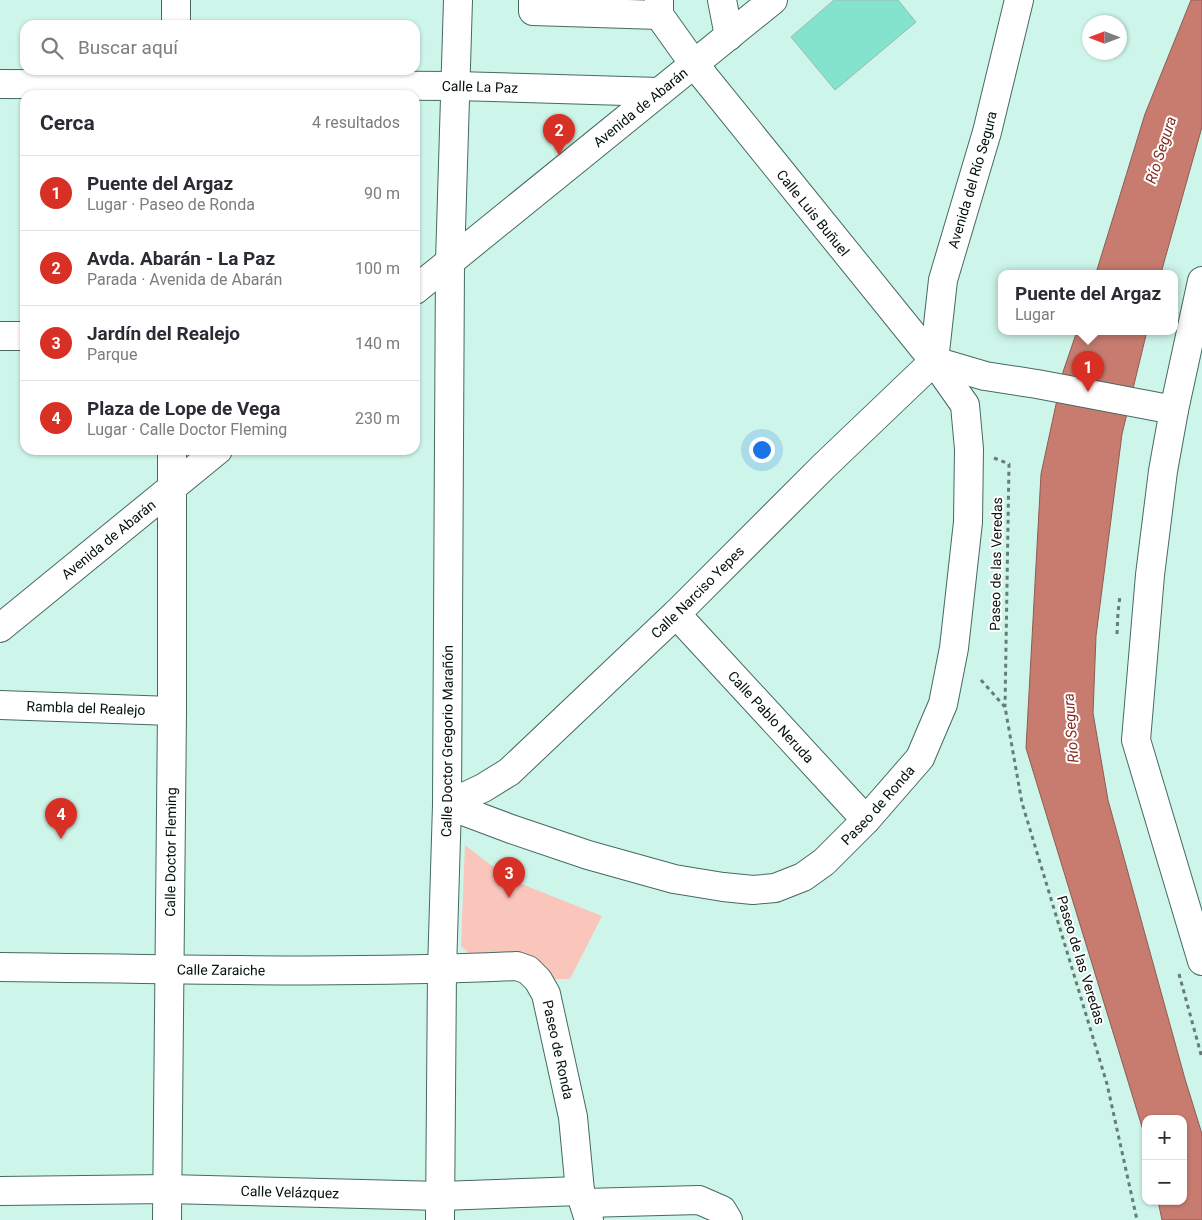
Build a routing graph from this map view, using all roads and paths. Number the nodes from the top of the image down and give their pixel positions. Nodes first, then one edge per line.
1 (176, 0) edge
2 (458, 0) edge
3 (533, 0) edge
4 (722, 0) edge
5 (773, 0) edge
6 (1019, 0) edge
7 (659, 7) edge
8 (176, 20) edge
9 (728, 36) junction
10 (694, 64) junction
11 (175, 83) edge
12 (0, 84) edge
13 (456, 86) junction
14 (659, 92) junction
15 (450, 262) junction
16 (1202, 281) edge
17 (420, 286) edge
18 (0, 336) edge
19 (20, 336) edge
20 (934, 361) junction
21 (1174, 410) junction
22 (970, 449) junction
23 (172, 455) edge
24 (212, 455) edge
25 (173, 486) junction
26 (676, 614) junction
27 (0, 628) edge
28 (981, 680) dead end
29 (0, 704) edge
30 (1005, 708) junction
31 (172, 711) junction
32 (447, 805) junction
33 (866, 820) junction
34 (1202, 961) edge
35 (0, 966) edge
36 (170, 969) junction
37 (442, 970) junction
38 (168, 1189) junction
39 (0, 1192) edge
40 (585, 1205) edge
41 (440, 1208) edge
42 (167, 1220) edge
43 (728, 1220) edge
44 (1137, 1220) edge

1 - 8 street
2 - 13 street, Calle Doctor Gregorio Marañón
3 - 7 street
4 - 9 street
5 - 9 street, Avenida de Abarán
6 - 20 street, Avenida del Río Segura
7 - 10 street, Calle Luis Buñuel
9 - 10 street, Avenida de Abarán
10 - 14 street, Avenida de Abarán
10 - 20 street, Calle Luis Buñuel
11 - 12 street, Calle La Paz
11 - 13 street, Calle La Paz
13 - 14 street, Calle La Paz
13 - 15 street, Calle Doctor Gregorio Marañón
14 - 15 street, Avenida de Abarán
15 - 17 street, Avenida de Abarán
15 - 32 street, Calle Doctor Gregorio Marañón
16 - 21 street
18 - 19 street
20 - 21 street
20 - 22 street, Paseo de Ronda
20 - 26 street, Calle Narciso Yepes
21 - 34 street
22 - 30 path, Paseo de las Veredas
22 - 33 street, Paseo de Ronda
23 - 25 street, Calle Doctor Fleming
24 - 25 street, Avenida de Abarán
25 - 27 street, Avenida de Abarán
25 - 31 street, Calle Doctor Fleming
26 - 32 street, Calle Narciso Yepes
26 - 33 street, Calle Pablo Neruda
28 - 30 path, Paseo de las Veredas
29 - 31 street, Rambla del Realejo
30 - 44 path, Paseo de las Veredas
31 - 36 street, Calle Doctor Fleming
32 - 33 street, Paseo de Ronda
32 - 37 street, Calle Doctor Gregorio Marañón
35 - 36 street, Calle Zaraiche
36 - 37 street, Calle Zaraiche
36 - 38 street, Calle Doctor Fleming
37 - 40 street, Paseo de Ronda
37 - 41 street, Calle Doctor Gregorio Marañón
38 - 39 street, Calle Velázquez
38 - 41 street, Calle Velázquez
38 - 42 street, Calle Doctor Fleming
40 - 41 street, Calle Velázquez
40 - 43 street, Calle Velázquez

